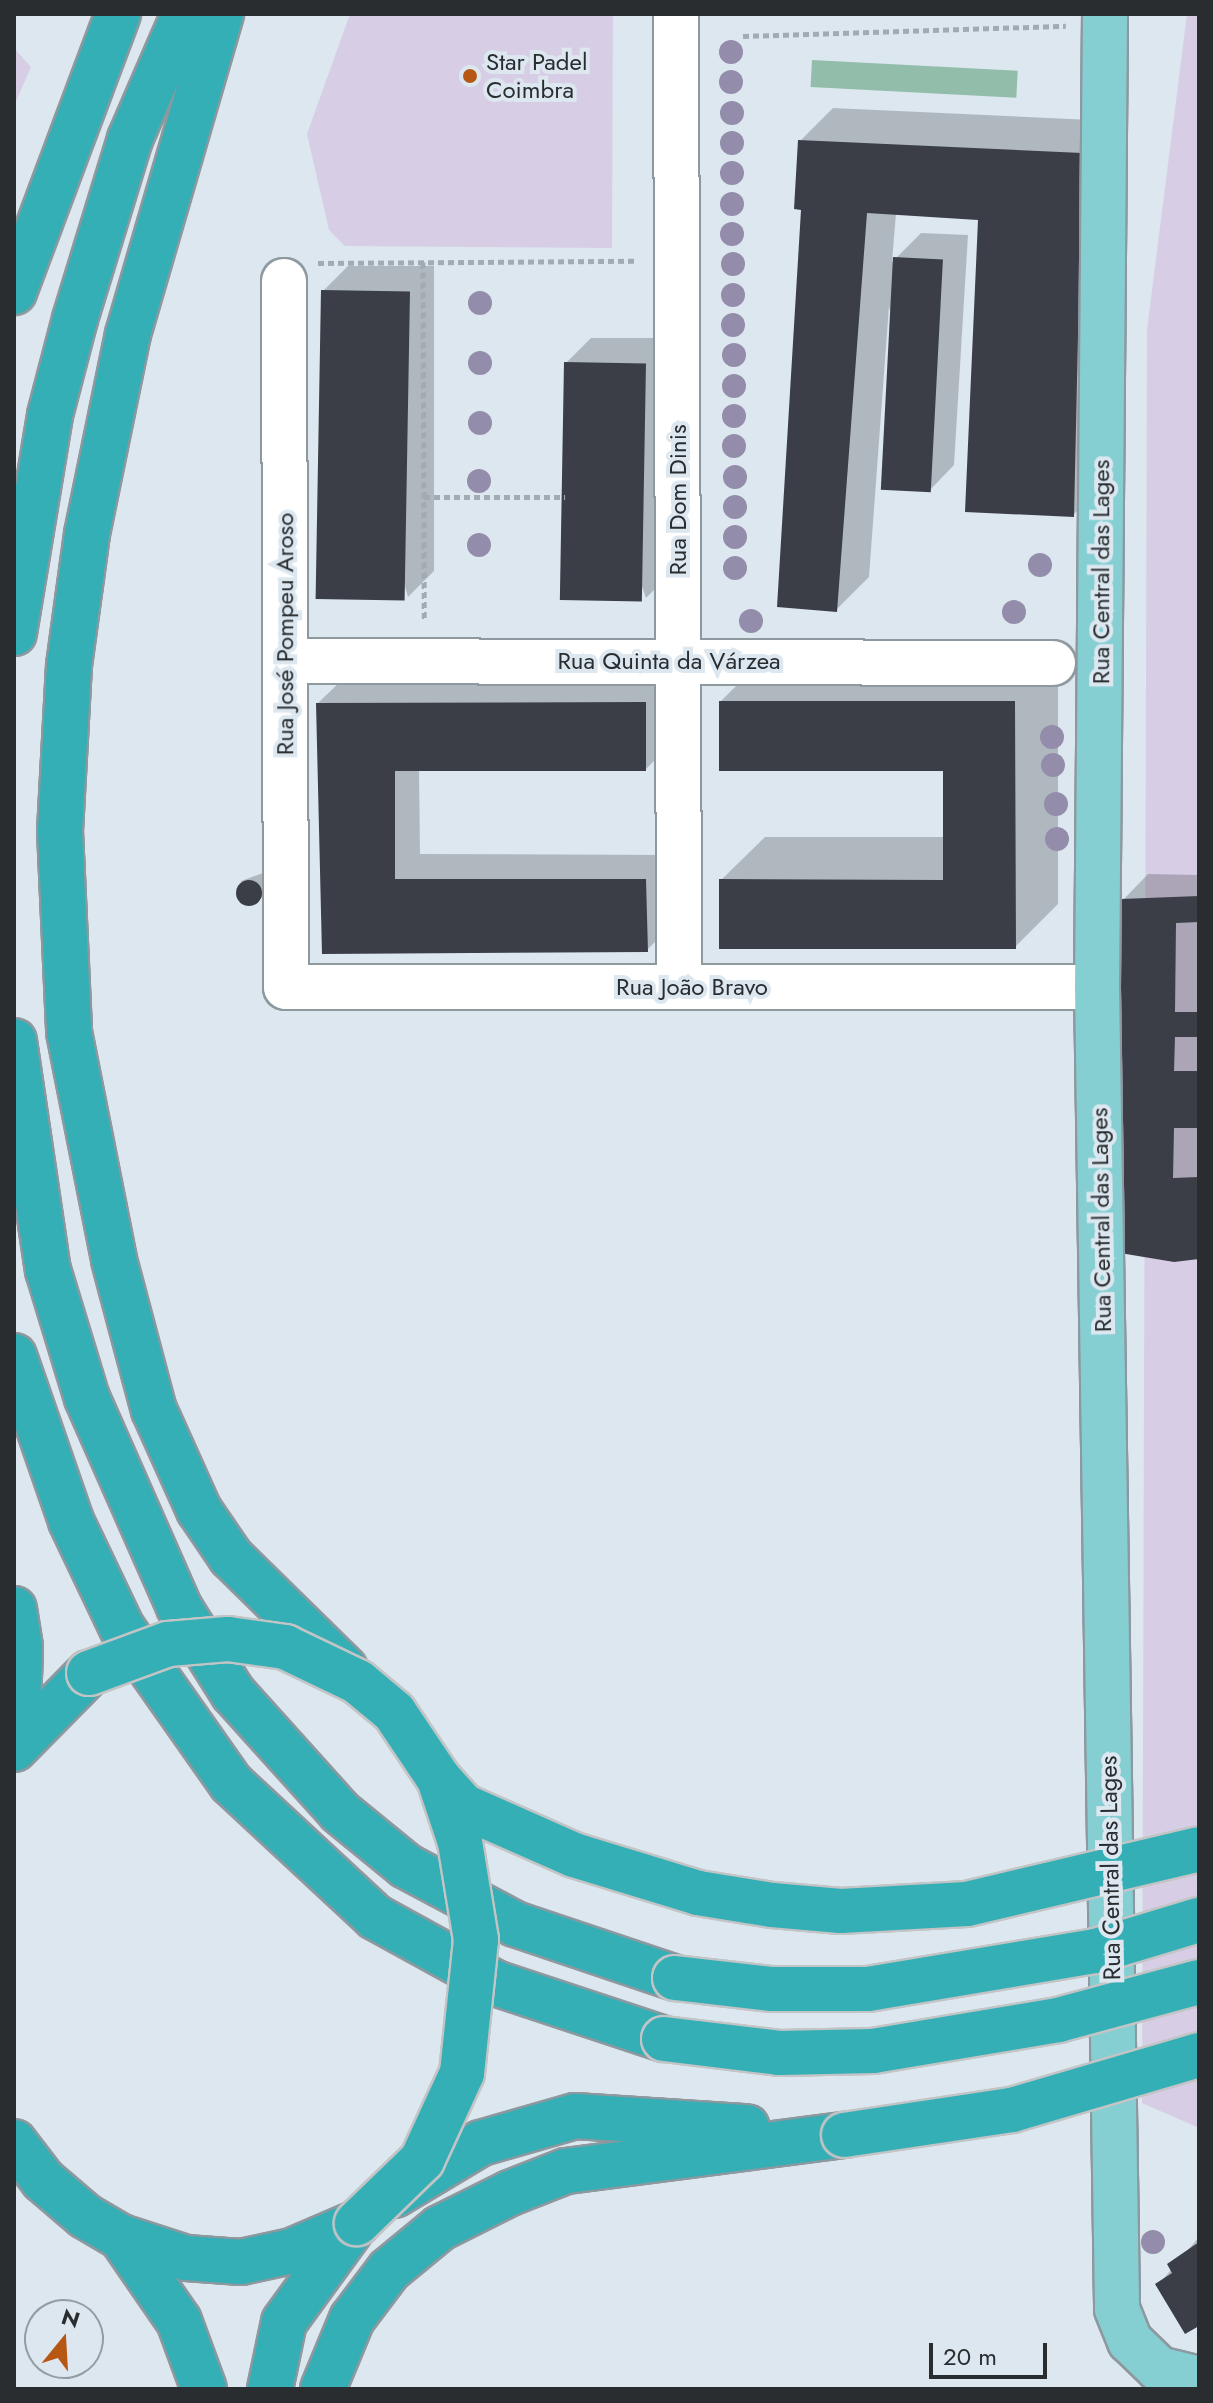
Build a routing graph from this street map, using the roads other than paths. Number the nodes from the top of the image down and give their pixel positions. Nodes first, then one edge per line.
1 (118, 14) edge
2 (184, 14) edge
3 (221, 14) edge
4 (676, 14) edge
5 (1105, 14) edge
6 (87, 83) junction
7 (14, 210) edge
8 (284, 281) road end
9 (14, 292) edge
10 (14, 633) edge
11 (285, 661) junction
12 (678, 661) junction
13 (1053, 663) dead end
14 (286, 987) joint
15 (679, 987) junction
16 (1097, 987) junction
17 (14, 1041) edge
18 (14, 1356) edge
19 (14, 1609) edge
20 (358, 1682) junction
21 (15, 1746) edge
22 (439, 1779) junction
23 (1199, 1849) edge
24 (1199, 1920) edge
25 (1199, 1982) edge
26 (1199, 2055) edge
27 (844, 2135) junction
28 (14, 2142) edge
29 (371, 2212) junction
30 (121, 2237) junction
31 (1199, 2379) edge
32 (204, 2389) edge
33 (270, 2389) edge
34 (323, 2389) edge

1 - 6 highway
2 - 10 highway
3 - 20 highway, bridge
4 - 12 street, Rua Dom Dinis
5 - 16 main road, Rua Central das Lages
6 - 7 highway
6 - 9 highway
8 - 11 street, Rua José Pompeu Aroso
11 - 12 street, Rua Quinta da Várzea
11 - 14 street, Rua José Pompeu Aroso
12 - 13 street, Rua Quinta da Várzea
12 - 15 street, Rua Dom Dinis
14 - 15 street, Rua João Bravo
15 - 16 street, Rua João Bravo
16 - 31 main road, Rua Central das Lages
17 - 24 highway, bridge
18 - 25 highway, bridge
19 - 21 highway
20 - 21 highway, bridge
20 - 22 highway, bridge
22 - 23 highway, bridge
22 - 29 highway, bridge
26 - 27 highway, bridge
27 - 29 highway
27 - 34 highway
28 - 30 highway
29 - 30 highway
29 - 33 highway
30 - 32 highway

